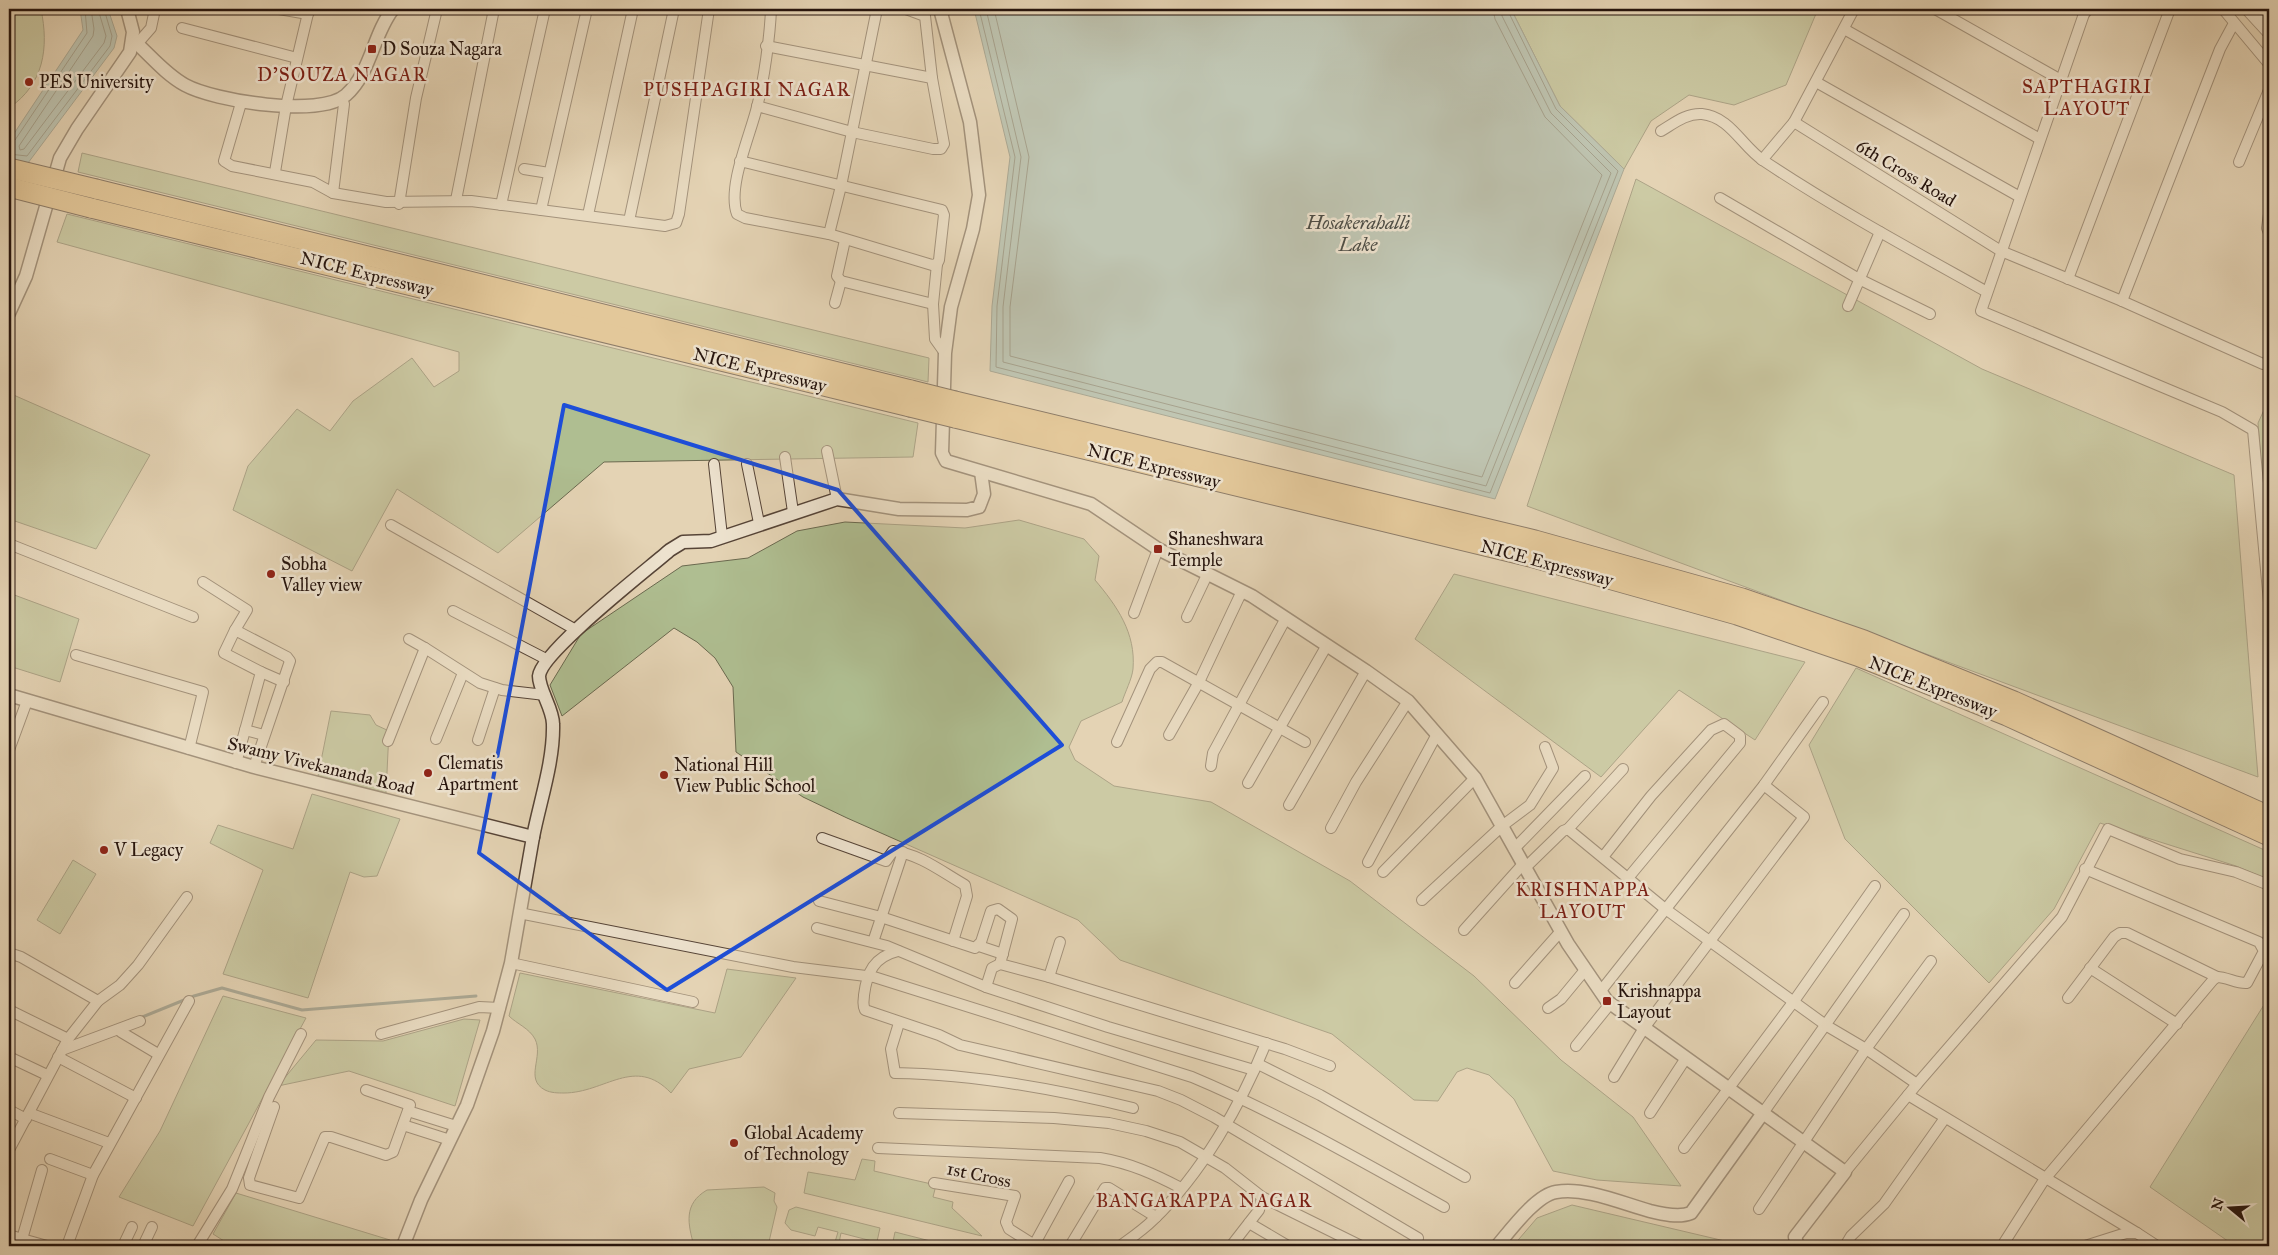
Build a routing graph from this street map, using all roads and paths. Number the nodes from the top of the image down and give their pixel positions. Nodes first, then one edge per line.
1 (127, 9) edge
2 (155, 9) edge
3 (279, 9) edge
4 (393, 9) edge
5 (437, 9) edge
6 (494, 9) edge
7 (545, 9) edge
8 (586, 9) edge
9 (633, 9) edge
10 (674, 9) edge
11 (708, 9) edge
12 (771, 9) edge
13 (876, 9) edge
14 (906, 9) edge
15 (940, 9) edge
16 (1854, 9) edge
17 (1935, 9) edge
18 (2084, 9) edge
19 (2170, 9) edge
20 (2223, 9) edge
21 (2246, 9) edge
22 (2269, 9) edge
23 (309, 12) edge
24 (925, 12) edge
25 (2256, 20) junction
26 (2234, 24) junction
27 (182, 28) dead end
28 (1844, 29) junction
29 (2269, 34) edge
30 (135, 42) junction
31 (766, 46) junction
32 (297, 58) junction
33 (2269, 64) edge
34 (866, 66) junction
35 (932, 78) junction
36 (2061, 80) junction
37 (1816, 82) junction
38 (2269, 90) edge
39 (341, 98) junction
40 (240, 103) junction
41 (286, 106) junction
42 (757, 106) junction
43 (1794, 122) junction
44 (1661, 131) dead end
45 (852, 132) junction
46 (2040, 139) junction
47 (1762, 160) junction
48 (740, 161) junction
49 (2240, 162) dead end
50 (9, 168) edge
51 (524, 169) dead end
52 (275, 172) junction
53 (548, 173) junction
54 (841, 186) junction
55 (9, 188) edge
56 (333, 193) junction
57 (2020, 197) junction
58 (1720, 198) dead end
59 (456, 200) junction
60 (399, 204) junction
61 (501, 205) junction
62 (541, 210) junction
63 (2269, 214) edge
64 (588, 215) junction
65 (629, 221) junction
66 (1880, 232) junction
67 (2269, 233) edge
68 (829, 234) junction
69 (845, 240) junction
70 (2001, 251) junction
71 (937, 264) junction
72 (1859, 279) junction
73 (2068, 279) junction
74 (841, 281) junction
75 (1987, 292) junction
76 (2122, 301) junction
77 (835, 304) dead end
78 (933, 304) junction
79 (1848, 306) dead end
80 (9, 313) edge
81 (1930, 314) dead end
82 (945, 353) junction
83 (2263, 364) dead end
84 (911, 399) junction
85 (955, 410) junction
86 (827, 451) dead end
87 (785, 457) dead end
88 (714, 464) dead end
89 (747, 464) dead end
90 (982, 472) junction
91 (837, 499) junction
92 (793, 512) junction
93 (759, 523) junction
94 (391, 525) dead end
95 (722, 536) junction
96 (9, 544) edge
97 (1158, 549) junction
98 (1206, 575) junction
99 (203, 582) dead end
100 (1242, 591) junction
101 (2269, 602) edge
102 (453, 612) dead end
103 (1134, 613) dead end
104 (192, 617) dead end
105 (1187, 617) dead end
106 (1286, 618) junction
107 (235, 630) junction
108 (576, 630) junction
109 (409, 639) dead end
110 (1327, 645) junction
111 (425, 648) junction
112 (76, 654) dead end
113 (546, 659) junction
114 (1366, 671) junction
115 (261, 672) junction
116 (463, 673) junction
117 (284, 682) junction
118 (1199, 682) junction
119 (494, 688) junction
120 (9, 695) edge
121 (545, 695) junction
122 (27, 701) junction
123 (1408, 701) junction
124 (1823, 702) dead end
125 (1238, 706) junction
126 (1280, 729) junction
127 (245, 730) junction
128 (1437, 734) junction
129 (264, 735) junction
130 (1169, 735) dead end
131 (436, 739) dead end
132 (478, 740) dead end
133 (388, 741) dead end
134 (1118, 742) dead end
135 (1305, 742) dead end
136 (1545, 747) dead end
137 (189, 749) junction
138 (9, 750) edge
139 (236, 762) junction
140 (1211, 766) dead end
141 (254, 768) junction
142 (1623, 769) dead end
143 (1585, 776) dead end
144 (1475, 778) junction
145 (1248, 783) dead end
146 (1764, 785) junction
147 (1289, 804) dead end
148 (2269, 816) edge
149 (1502, 826) junction
150 (1331, 828) dead end
151 (1568, 829) junction
152 (2269, 836) edge
153 (533, 837) junction
154 (822, 838) dead end
155 (1514, 849) junction
156 (903, 852) junction
157 (1603, 857) junction
158 (1368, 862) dead end
159 (1524, 866) junction
160 (2084, 870) junction
161 (1383, 872) dead end
162 (1628, 878) junction
163 (2269, 885) edge
164 (1874, 886) dead end
165 (187, 897) dead end
166 (1422, 900) dead end
167 (819, 901) dead end
168 (1664, 908) junction
169 (519, 913) junction
170 (1904, 914) dead end
171 (881, 917) junction
172 (817, 928) dead end
173 (1464, 930) dead end
174 (1561, 931) junction
175 (953, 940) junction
176 (1712, 940) junction
177 (873, 942) junction
178 (1060, 942) dead end
179 (978, 946) junction
180 (2266, 948) edge
181 (898, 951) junction
182 (9, 953) edge
183 (1003, 954) junction
184 (1931, 961) dead end
185 (511, 963) junction
186 (1000, 964) junction
187 (2090, 968) junction
188 (1585, 970) junction
189 (866, 977) junction
190 (1049, 977) junction
191 (2217, 977) junction
192 (1515, 983) dead end
193 (986, 987) junction
194 (1600, 992) junction
195 (2068, 998) dead end
196 (98, 1001) junction
197 (189, 1001) dead end
198 (1794, 1001) junction
199 (694, 1002) dead end
200 (1610, 1004) junction
201 (500, 1008) junction
202 (1548, 1008) dead end
203 (9, 1010) edge
204 (140, 1021) dead end
205 (899, 1023) junction
206 (2177, 1024) junction
207 (1827, 1026) junction
208 (1644, 1028) junction
209 (121, 1032) dead end
210 (301, 1034) dead end
211 (381, 1034) dead end
212 (68, 1038) junction
213 (1266, 1043) junction
214 (1576, 1046) dead end
215 (1866, 1049) junction
216 (60, 1053) junction
217 (158, 1054) junction
218 (9, 1057) edge
219 (1686, 1058) junction
220 (1330, 1066) dead end
221 (1256, 1067) junction
222 (47, 1075) junction
223 (1614, 1077) dead end
224 (1917, 1084) junction
225 (1728, 1089) junction
226 (366, 1090) dead end
227 (1908, 1095) junction
228 (1240, 1097) junction
229 (136, 1098) junction
230 (274, 1106) dead end
231 (1133, 1108) dead end
232 (9, 1110) edge
233 (408, 1111) junction
234 (899, 1113) dead end
235 (1650, 1113) dead end
236 (1763, 1113) junction
237 (27, 1116) junction
238 (1944, 1118) junction
239 (1225, 1124) junction
240 (403, 1125) junction
241 (456, 1126) junction
242 (450, 1140) junction
243 (1803, 1142) junction
244 (110, 1143) junction
245 (878, 1148) dead end
246 (1684, 1148) dead end
247 (9, 1150) edge
248 (1204, 1156) junction
249 (50, 1159) dead end
250 (42, 1170) dead end
251 (1845, 1172) junction
252 (93, 1175) junction
253 (1465, 1177) dead end
254 (2044, 1180) junction
255 (1069, 1181) dead end
256 (934, 1183) dead end
257 (1181, 1188) junction
258 (1262, 1197) junction
259 (1444, 1207) dead end
260 (1759, 1209) dead end
261 (1156, 1217) junction
262 (1249, 1223) junction
263 (152, 1227) dead end
264 (132, 1228) dead end
265 (2136, 1233) junction
266 (9, 1236) edge
267 (21, 1243) edge
268 (47, 1246) edge
269 (67, 1246) edge
270 (123, 1246) edge
271 (143, 1246) edge
272 (197, 1246) edge
273 (403, 1246) edge
274 (1035, 1246) edge
275 (1070, 1246) edge
276 (1120, 1246) edge
277 (1232, 1246) edge
278 (1288, 1246) edge
279 (1361, 1246) edge
280 (1412, 1246) edge
281 (1497, 1246) edge
282 (1798, 1246) edge
283 (1845, 1246) edge
284 (2002, 1246) edge
285 (2085, 1246) edge
286 (2157, 1246) edge

1 - 30 street
2 - 30 street
3 - 23 street
4 - 39 street
5 - 60 street
6 - 59 street
7 - 61 street
8 - 53 street
9 - 64 street
10 - 65 street
11 - 65 street
12 - 31 street
13 - 34 street
14 - 24 street
15 - 82 street
16 - 28 street
17 - 36 street
18 - 36 street
19 - 73 street
20 - 26 street
21 - 25 street
22 - 25 street
23 - 32 street
24 - 35 street
25 - 29 street
26 - 33 street
26 - 76 street
27 - 32 street
28 - 37 street
28 - 46 street
30 - 40 street
30 - 80 street
31 - 34 street
31 - 42 street
32 - 41 street
34 - 35 street
34 - 45 street
35 - 45 street
36 - 46 street
37 - 43 street
37 - 57 street
38 - 49 street
39 - 41 street
39 - 56 street
40 - 41 street
40 - 52 street
41 - 52 street
42 - 45 street
42 - 48 street
43 - 47 street
43 - 70 street, 6th Cross Road
44 - 47 street
45 - 54 street
46 - 57 street
47 - 66 street
48 - 54 street
48 - 68 street
50 - 84 highway, NICE Expressway, bridge
51 - 53 street
52 - 56 street
53 - 62 street
54 - 68 street
54 - 71 street
55 - 84 highway, NICE Expressway, bridge
56 - 60 street
57 - 70 street
58 - 72 street
59 - 60 street
59 - 61 street
61 - 62 street
62 - 64 street
63 - 67 street
64 - 65 street
66 - 72 street
66 - 75 street
68 - 69 street
69 - 71 street
69 - 74 street
70 - 73 street, 6th Cross Road
70 - 75 street
71 - 78 street
72 - 79 street
72 - 81 street
73 - 76 street, 6th Cross Road
74 - 77 street
74 - 78 street
75 - 101 street
76 - 83 street, 6th Cross Road
78 - 82 street
82 - 90 street
84 - 85 highway, NICE Expressway, bridge
85 - 148 highway, NICE Expressway
85 - 152 highway, NICE Expressway
86 - 91 street
87 - 92 street
88 - 95 street
89 - 93 street
90 - 91 street
90 - 97 street
91 - 92 street
92 - 93 street
93 - 95 street
94 - 108 street
95 - 108 street
96 - 104 street
97 - 98 street
97 - 103 street
98 - 100 street
98 - 105 street
99 - 107 street
100 - 106 street
100 - 118 street
102 - 113 street
106 - 110 street
106 - 125 street
107 - 115 street
107 - 117 street
108 - 113 street
109 - 111 street
110 - 114 street
110 - 126 street
111 - 116 street
111 - 133 street
112 - 137 street
113 - 121 street
114 - 123 street
114 - 147 street
115 - 117 street
115 - 127 street
116 - 119 street
116 - 131 street
117 - 129 street
118 - 125 street
118 - 130 street
118 - 134 street
119 - 121 street
119 - 132 street
120 - 122 street, Swamy Vivekananda Road
121 - 153 street
122 - 137 street, Swamy Vivekananda Road
122 - 138 street
123 - 128 street
123 - 150 street
124 - 146 street
125 - 126 street
125 - 140 street
126 - 135 street
126 - 145 street
127 - 129 street
127 - 139 street
128 - 144 street
128 - 158 street
129 - 141 street
136 - 149 street
137 - 139 street, Swamy Vivekananda Road
139 - 141 street, Swamy Vivekananda Road
141 - 153 street, Swamy Vivekananda Road
142 - 151 street
143 - 155 street
144 - 149 street
144 - 161 street
146 - 168 street
146 - 176 street
149 - 155 street
149 - 166 street
151 - 157 street
151 - 159 street
153 - 169 street
154 - 156 street
155 - 159 street
156 - 171 street
156 - 175 street
157 - 162 street
157 - 162 street
159 - 173 street
159 - 174 street
160 - 163 street
160 - 180 street
160 - 224 street
162 - 168 street
164 - 198 street
165 - 196 street
167 - 171 street
168 - 176 street
168 - 194 street
169 - 185 street
169 - 189 street
170 - 207 street
171 - 175 street
171 - 177 street
172 - 177 street
174 - 188 street
174 - 192 street
175 - 179 street
176 - 198 street
176 - 208 street
177 - 181 street
178 - 190 street
179 - 183 street
179 - 183 street
180 - 191 street
181 - 189 street
181 - 193 street
182 - 196 street
183 - 186 street
184 - 215 street
185 - 199 street
185 - 201 street
186 - 190 street
186 - 193 street
187 - 191 street
187 - 195 street
187 - 206 street
188 - 194 street
188 - 202 street
189 - 205 street
189 - 228 street
190 - 213 street
191 - 206 street
193 - 221 street
194 - 200 street
196 - 212 street
197 - 217 street
198 - 207 street
198 - 225 street
200 - 208 street
200 - 214 street
201 - 211 street
201 - 241 street
203 - 212 street
204 - 216 street
205 - 231 street
205 - 239 street
206 - 254 street
207 - 215 street
207 - 236 street
208 - 219 street
208 - 223 street
209 - 217 street
210 - 272 street
212 - 216 street
213 - 220 street
213 - 221 street
215 - 224 street
215 - 243 street
216 - 222 street
216 - 229 street
217 - 229 street
218 - 222 street
219 - 225 street
219 - 235 street
221 - 228 street
221 - 253 street
222 - 237 street
224 - 227 street
225 - 236 street
225 - 246 street
226 - 233 street
227 - 238 street
227 - 251 street
228 - 239 street
228 - 259 street
229 - 244 street
230 - 240 street
232 - 237 street
233 - 240 street
233 - 241 street
234 - 248 street
236 - 243 street
236 - 281 street
237 - 244 street
237 - 247 street
238 - 254 street
238 - 283 street
239 - 248 street
239 - 280 street
240 - 242 street
241 - 242 street
242 - 273 street
243 - 251 street
243 - 260 street
244 - 252 street
245 - 257 street
248 - 257 street
248 - 258 street
249 - 252 street
250 - 267 street
251 - 282 street
252 - 269 street
254 - 265 street
254 - 284 street
255 - 274 street
256 - 274 street, 1st Cross
257 - 261 street
258 - 262 street
258 - 279 street
261 - 275 street
261 - 276 street
262 - 277 street
262 - 278 street
263 - 271 street
264 - 270 street
265 - 285 street
265 - 286 street
266 - 267 street
267 - 268 street

